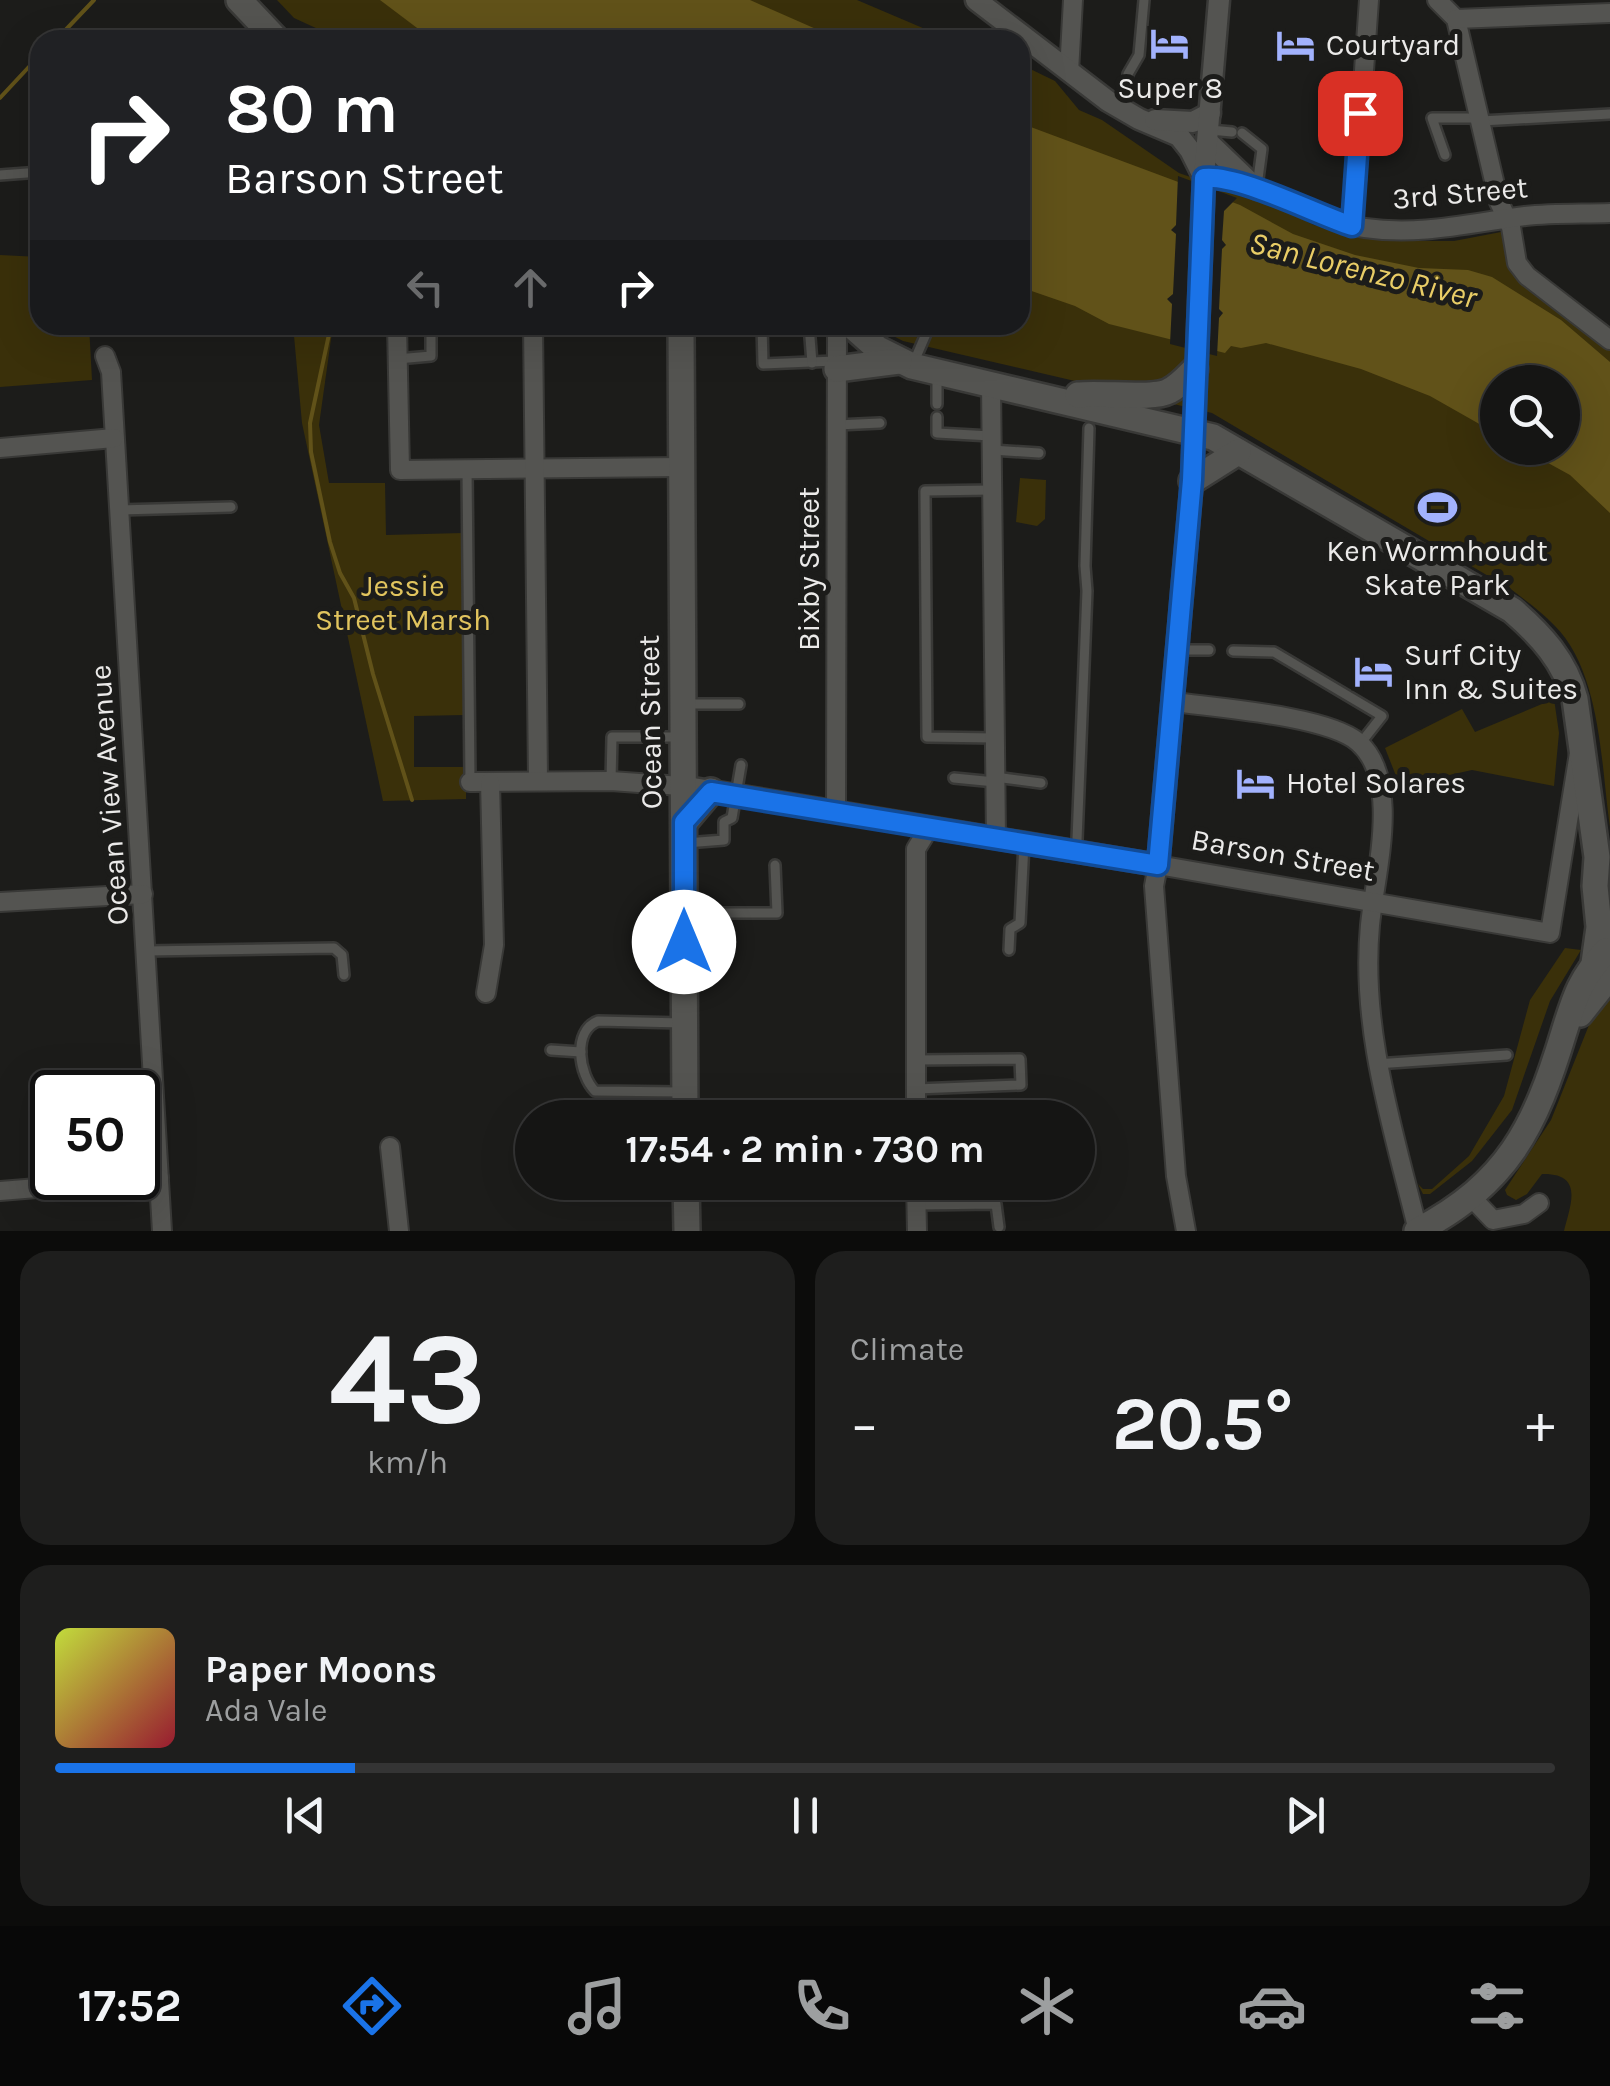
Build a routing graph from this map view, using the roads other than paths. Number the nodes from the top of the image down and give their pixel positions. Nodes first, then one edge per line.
1 (240, 0) edge
2 (976, 0) edge
3 (1074, 0) edge
4 (1144, 0) edge
5 (1218, 0) edge
6 (1369, 0) edge
7 (1437, 0) edge
8 (1610, 14) edge
9 (1456, 20) junction
10 (268, 30) edge
11 (1014, 30) edge
12 (1030, 42) edge
13 (1365, 46) junction
14 (1462, 50) junction
15 (1068, 72) junction
16 (1610, 114) edge
17 (1132, 115) junction
18 (1478, 120) junction
19 (1209, 128) junction
20 (1445, 155) dead end
21 (30, 173) edge
22 (0, 175) edge
23 (1204, 180) junction
24 (1257, 189) junction
25 (1610, 212) edge
26 (1507, 219) junction
27 (1352, 226) junction
28 (397, 335) edge
29 (431, 335) edge
30 (534, 335) edge
31 (681, 335) edge
32 (762, 335) edge
33 (810, 335) edge
34 (838, 335) edge
35 (862, 335) edge
36 (926, 335) edge
37 (1610, 340) edge
38 (105, 356) dead end
39 (398, 359) junction
40 (812, 363) junction
41 (837, 365) junction
42 (916, 367) junction
43 (1195, 367) junction
44 (991, 385) junction
45 (1058, 398) junction
46 (937, 404) dead end
47 (937, 417) dead end
48 (880, 422) dead end
49 (837, 425) junction
50 (1089, 428) dead end
51 (1193, 430) junction
52 (114, 438) junction
53 (992, 443) junction
54 (0, 448) edge
55 (1238, 452) junction
56 (1039, 453) dead end
57 (681, 467) junction
58 (466, 469) junction
59 (536, 470) junction
60 (1192, 480) junction
61 (992, 490) junction
62 (231, 507) dead end
63 (119, 510) junction
64 (1178, 650) junction
65 (1208, 650) dead end
66 (1232, 651) dead end
67 (1174, 702) junction
68 (681, 704) junction
69 (739, 704) dead end
70 (663, 737) junction
71 (994, 738) junction
72 (1581, 743) junction
73 (1360, 744) junction
74 (740, 765) dead end
75 (954, 778) dead end
76 (995, 779) junction
77 (538, 780) junction
78 (611, 781) junction
79 (470, 782) joint
80 (490, 782) junction
81 (1041, 783) dead end
82 (681, 786) junction
83 (711, 792) junction
84 (737, 796) junction
85 (836, 812) junction
86 (930, 828) junction
87 (684, 833) junction
88 (996, 838) junction
89 (1077, 840) dead end
90 (1024, 843) junction
91 (775, 865) dead end
92 (1158, 865) junction
93 (143, 894) junction
94 (1606, 899) edge
95 (1373, 901) junction
96 (0, 902) edge
97 (684, 913) junction
98 (1009, 950) dead end
99 (146, 951) junction
100 (1605, 962) edge
101 (344, 976) dead end
102 (486, 993) dead end
103 (684, 1023) junction
104 (551, 1050) dead end
105 (581, 1052) junction
106 (1507, 1055) dead end
107 (916, 1060) junction
108 (1376, 1064) junction
109 (152, 1070) edge
110 (916, 1089) junction
111 (653, 1100) edge
112 (685, 1100) edge
113 (916, 1100) edge
114 (390, 1147) dead end
115 (30, 1189) edge
116 (0, 1191) edge
117 (1472, 1198) junction
118 (160, 1200) edge
119 (686, 1200) edge
120 (916, 1200) edge
121 (1538, 1203) dead end
122 (916, 1205) junction
123 (998, 1226) dead end
124 (162, 1231) edge
125 (399, 1231) edge
126 (687, 1231) edge
127 (916, 1231) edge
128 (1186, 1231) edge
129 (1418, 1231) edge

1 - 10 main road
2 - 11 street
3 - 15 street
4 - 17 lane
5 - 19 street
6 - 13 street
7 - 9 street
8 - 9 street
9 - 14 street
12 - 15 street
13 - 14 lane
13 - 27 street
14 - 18 street
15 - 17 street
16 - 18 lane
17 - 19 street
17 - 23 street
18 - 20 lane
18 - 26 street
19 - 23 street
19 - 24 street
19 - 24 lane
21 - 22 lane
23 - 24 street, 3rd Street
23 - 43 street
24 - 27 street, 3rd Street
25 - 26 street, 3rd Street
26 - 27 street, 3rd Street
26 - 37 street
28 - 39 street
29 - 39 lane
30 - 59 street
31 - 57 main road, Ocean Street
32 - 40 lane
33 - 40 lane
34 - 41 street, Bixby Street
35 - 42 main road
36 - 42 lane
38 - 52 street, Ocean View Avenue
39 - 58 street
40 - 41 lane
41 - 42 main road
41 - 49 street, Bixby Street
42 - 44 main road
42 - 46 lane
43 - 45 main road
43 - 51 street
44 - 45 main road
44 - 53 street
45 - 51 main road
47 - 53 lane
48 - 49 lane
49 - 85 street, Bixby Street
50 - 89 lane
51 - 55 main road
51 - 60 street
52 - 54 street
52 - 63 street, Ocean View Avenue
53 - 56 lane
53 - 61 street
55 - 60 main road
55 - 72 main road
57 - 59 street
57 - 68 main road, Ocean Street
58 - 59 street
58 - 79 lane
59 - 77 street
60 - 64 street
61 - 71 street
61 - 71 lane
62 - 63 lane
63 - 93 street, Ocean View Avenue
64 - 65 lane
64 - 67 street
66 - 73 lane
67 - 73 street
67 - 92 street
68 - 69 lane
68 - 70 main road, Ocean Street
70 - 78 lane
70 - 82 main road, Ocean Street
71 - 76 street
72 - 94 main road
72 - 95 street, Barson Street
73 - 95 street
74 - 84 lane
75 - 76 lane
76 - 81 lane
76 - 88 street
77 - 78 street, Barson Street
77 - 80 street, Barson Street
78 - 82 street, Barson Street
79 - 80 street, Barson Street
80 - 102 street
82 - 83 street, Barson Street
82 - 87 main road, Ocean Street
83 - 84 street, Barson Street
83 - 87 main road
84 - 85 street, Barson Street
84 - 87 lane
85 - 86 street, Barson Street
86 - 88 street, Barson Street
86 - 107 street
87 - 97 main road, Ocean Street
88 - 90 street, Barson Street
90 - 92 street, Barson Street
90 - 98 lane
91 - 97 lane
92 - 95 street, Barson Street
92 - 128 street
93 - 96 street
93 - 99 street, Ocean View Avenue
94 - 100 main road
95 - 108 street
97 - 103 main road, Ocean Street
99 - 101 lane
99 - 109 street, Ocean View Avenue
100 - 117 main road
103 - 105 lane
103 - 112 main road, Ocean Street
104 - 105 lane
105 - 111 lane
106 - 108 lane
107 - 110 street
107 - 110 lane
108 - 129 street
110 - 113 street
114 - 125 street
115 - 116 street
117 - 121 street
117 - 129 main road
118 - 124 street, Ocean View Avenue
119 - 126 main road
120 - 122 street
122 - 123 lane
122 - 127 street

